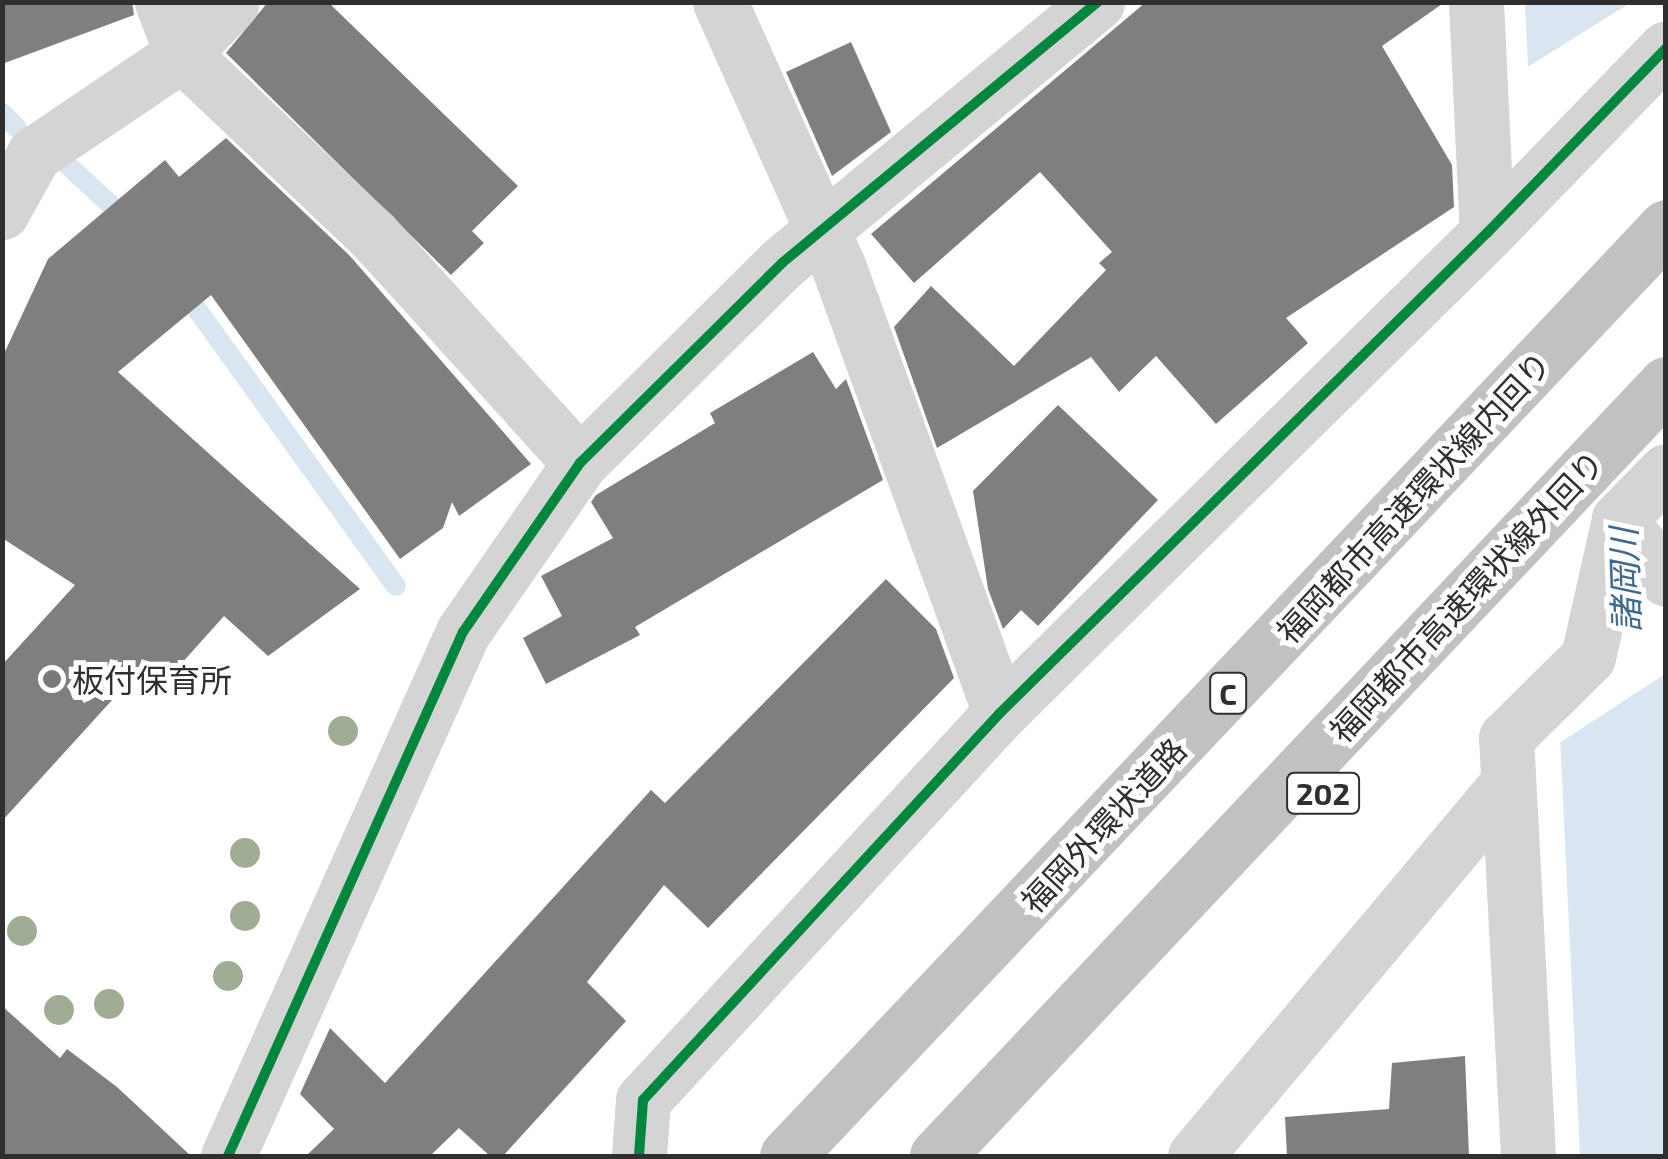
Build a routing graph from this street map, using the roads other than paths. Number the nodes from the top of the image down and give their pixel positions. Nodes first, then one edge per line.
1 (162, 2) edge
2 (232, 2) edge
3 (720, 2) edge
4 (1097, 2) edge
5 (1476, 2) edge
6 (1666, 48) edge
7 (182, 54) junction
8 (2, 212) edge
9 (1666, 228) edge
10 (1487, 233) junction
11 (820, 234) junction
12 (1666, 384) edge
13 (1666, 425) edge
14 (580, 464) junction
15 (1666, 471) edge
16 (1619, 519) junction
17 (1666, 579) edge
18 (1000, 713) junction
19 (1508, 784) junction
20 (228, 1156) edge
21 (639, 1156) edge
22 (786, 1156) edge
23 (936, 1156) edge
24 (975, 1156) edge
25 (1195, 1156) edge
26 (1528, 1156) edge

1 - 7 street
2 - 7 street
3 - 11 street
4 - 11 street
5 - 10 street
6 - 10 street
7 - 8 street
7 - 14 street
9 - 22 highway, 福岡都市高速環状線内回り / C, bridge
10 - 18 street
11 - 14 street
11 - 18 street
12 - 23 highway, 福岡都市高速環状線外回り
13 - 24 highway, 202
14 - 20 street
15 - 16 street
16 - 17 street
16 - 19 street
18 - 21 street
19 - 25 street
19 - 26 street

